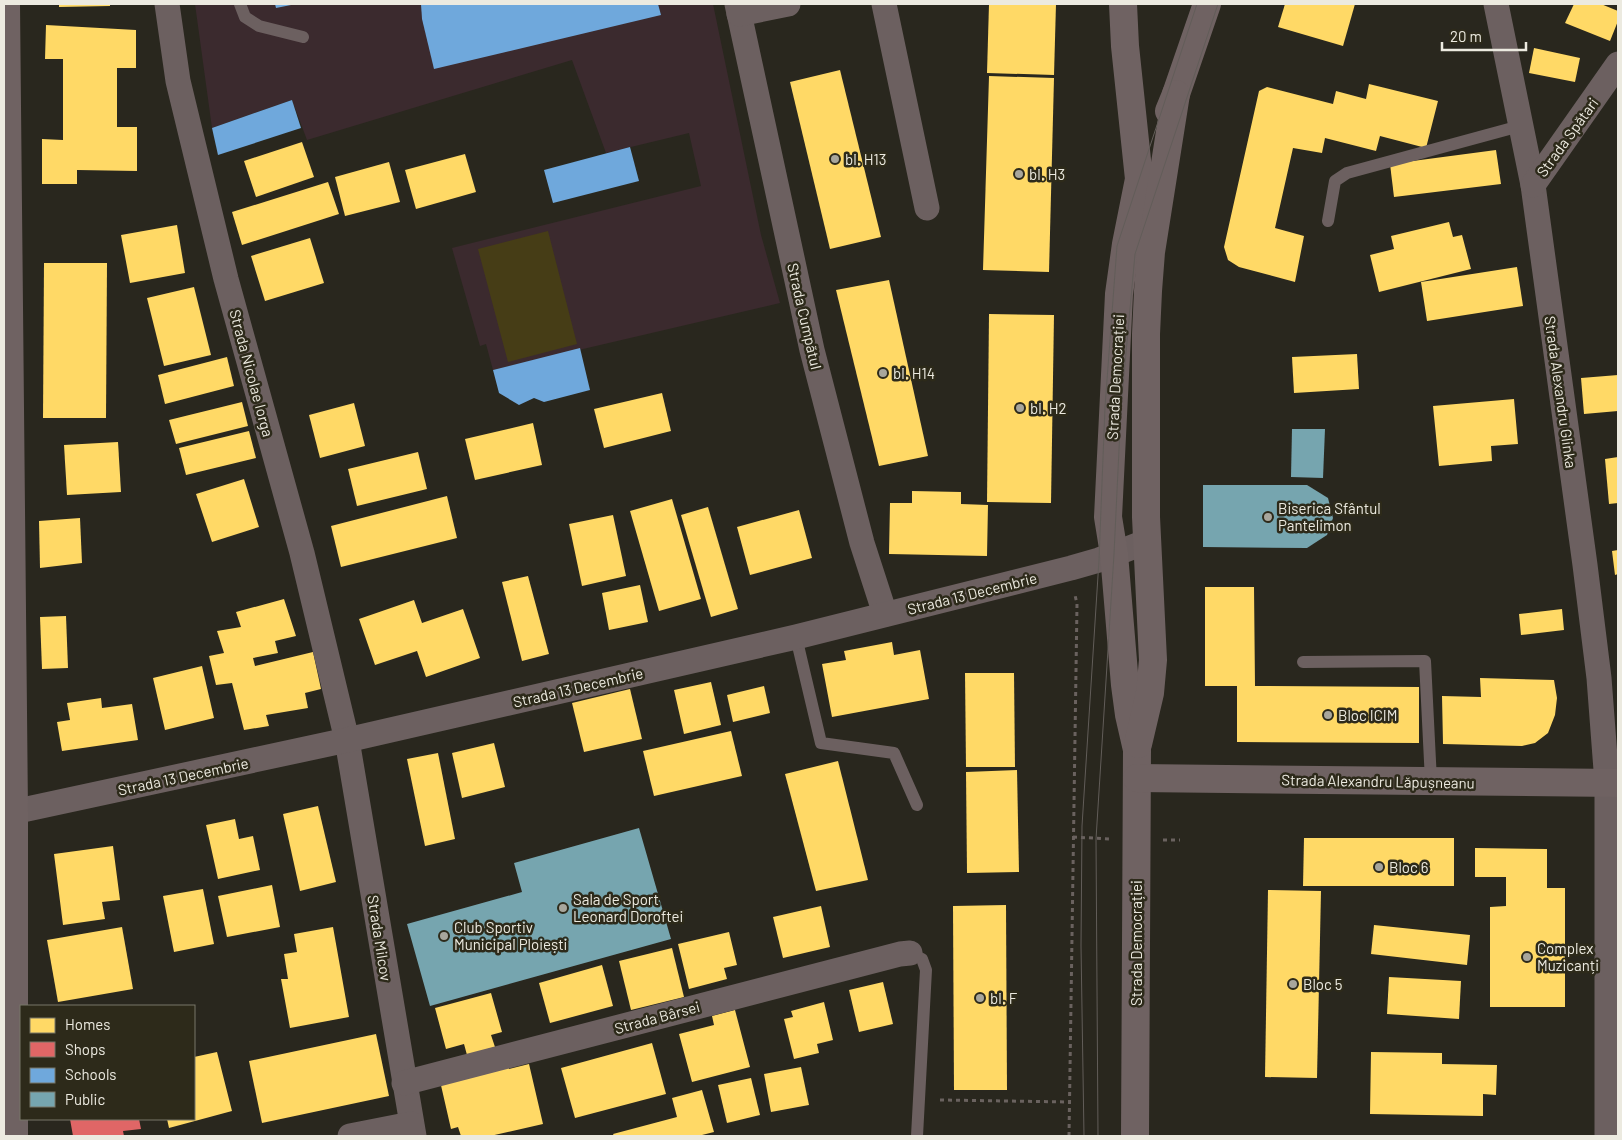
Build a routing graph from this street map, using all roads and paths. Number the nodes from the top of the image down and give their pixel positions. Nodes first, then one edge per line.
1 (6, 4) edge
2 (167, 4) edge
3 (240, 4) edge
4 (788, 4) edge
5 (884, 4) edge
6 (1123, 4) edge
7 (1207, 4) edge
8 (1496, 4) edge
9 (738, 9) edge
10 (303, 37) dead end
11 (1618, 64) edge
12 (1176, 94) junction
13 (1520, 126) junction
14 (1139, 179) junction
15 (1532, 185) junction
16 (927, 208) dead end
17 (1328, 220) dead end
18 (1148, 541) junction
19 (1114, 554) junction
20 (1071, 568) junction
21 (885, 614) junction
22 (796, 637) junction
23 (1303, 662) dead end
24 (347, 740) junction
25 (1137, 750) junction
26 (1137, 778) junction
27 (1431, 781) junction
28 (1613, 783) edge
29 (917, 805) dead end
30 (9, 814) edge
31 (1073, 837) junction
32 (1111, 839) dead end
33 (910, 953) joint
34 (404, 1083) junction
35 (919, 1099) junction
36 (1069, 1102) junction
37 (412, 1130) edge
38 (14, 1136) edge
39 (350, 1136) edge
40 (918, 1136) edge
41 (1069, 1136) edge
42 (1135, 1136) edge
43 (1608, 1136) edge

1 - 30 main road
2 - 24 street, Strada Nicolae Iorga
3 - 10 lane
4 - 9 street, Strada Cumpătul
5 - 16 street
6 - 14 main road, Strada Democrației
7 - 12 main road
8 - 13 street, Strada Alexandru Glinka
9 - 21 street, Strada Cumpătul
11 - 15 street, Strada Spătari
12 - 14 main road
12 - 18 main road, Strada Democrației
13 - 15 street, Strada Alexandru Glinka
13 - 17 lane
14 - 19 main road, Strada Democrației
15 - 28 street, Strada Alexandru Glinka
18 - 19 street, Strada 13 Decembrie
18 - 25 main road, Strada Democrației
19 - 20 street, Strada 13 Decembrie
19 - 25 main road, Strada Democrației
20 - 21 street, Strada 13 Decembrie
20 - 31 path
21 - 22 street, Strada 13 Decembrie
22 - 24 street, Strada 13 Decembrie
22 - 29 lane
23 - 27 lane
24 - 30 street, Strada 13 Decembrie
24 - 34 street, Strada Milcov
25 - 26 main road, Strada Democrației
26 - 27 main road, Strada Alexandru Lăpușneanu
26 - 42 main road, Strada Democrației
27 - 28 main road, Strada Alexandru Lăpușneanu
28 - 43 street, Strada Alexandru Glinka
30 - 38 main road
31 - 32 path
31 - 36 path
33 - 34 street, Strada Bârsei
33 - 35 lane
34 - 37 street, Strada Milcov
35 - 36 path
35 - 40 lane
36 - 41 path
37 - 39 street

